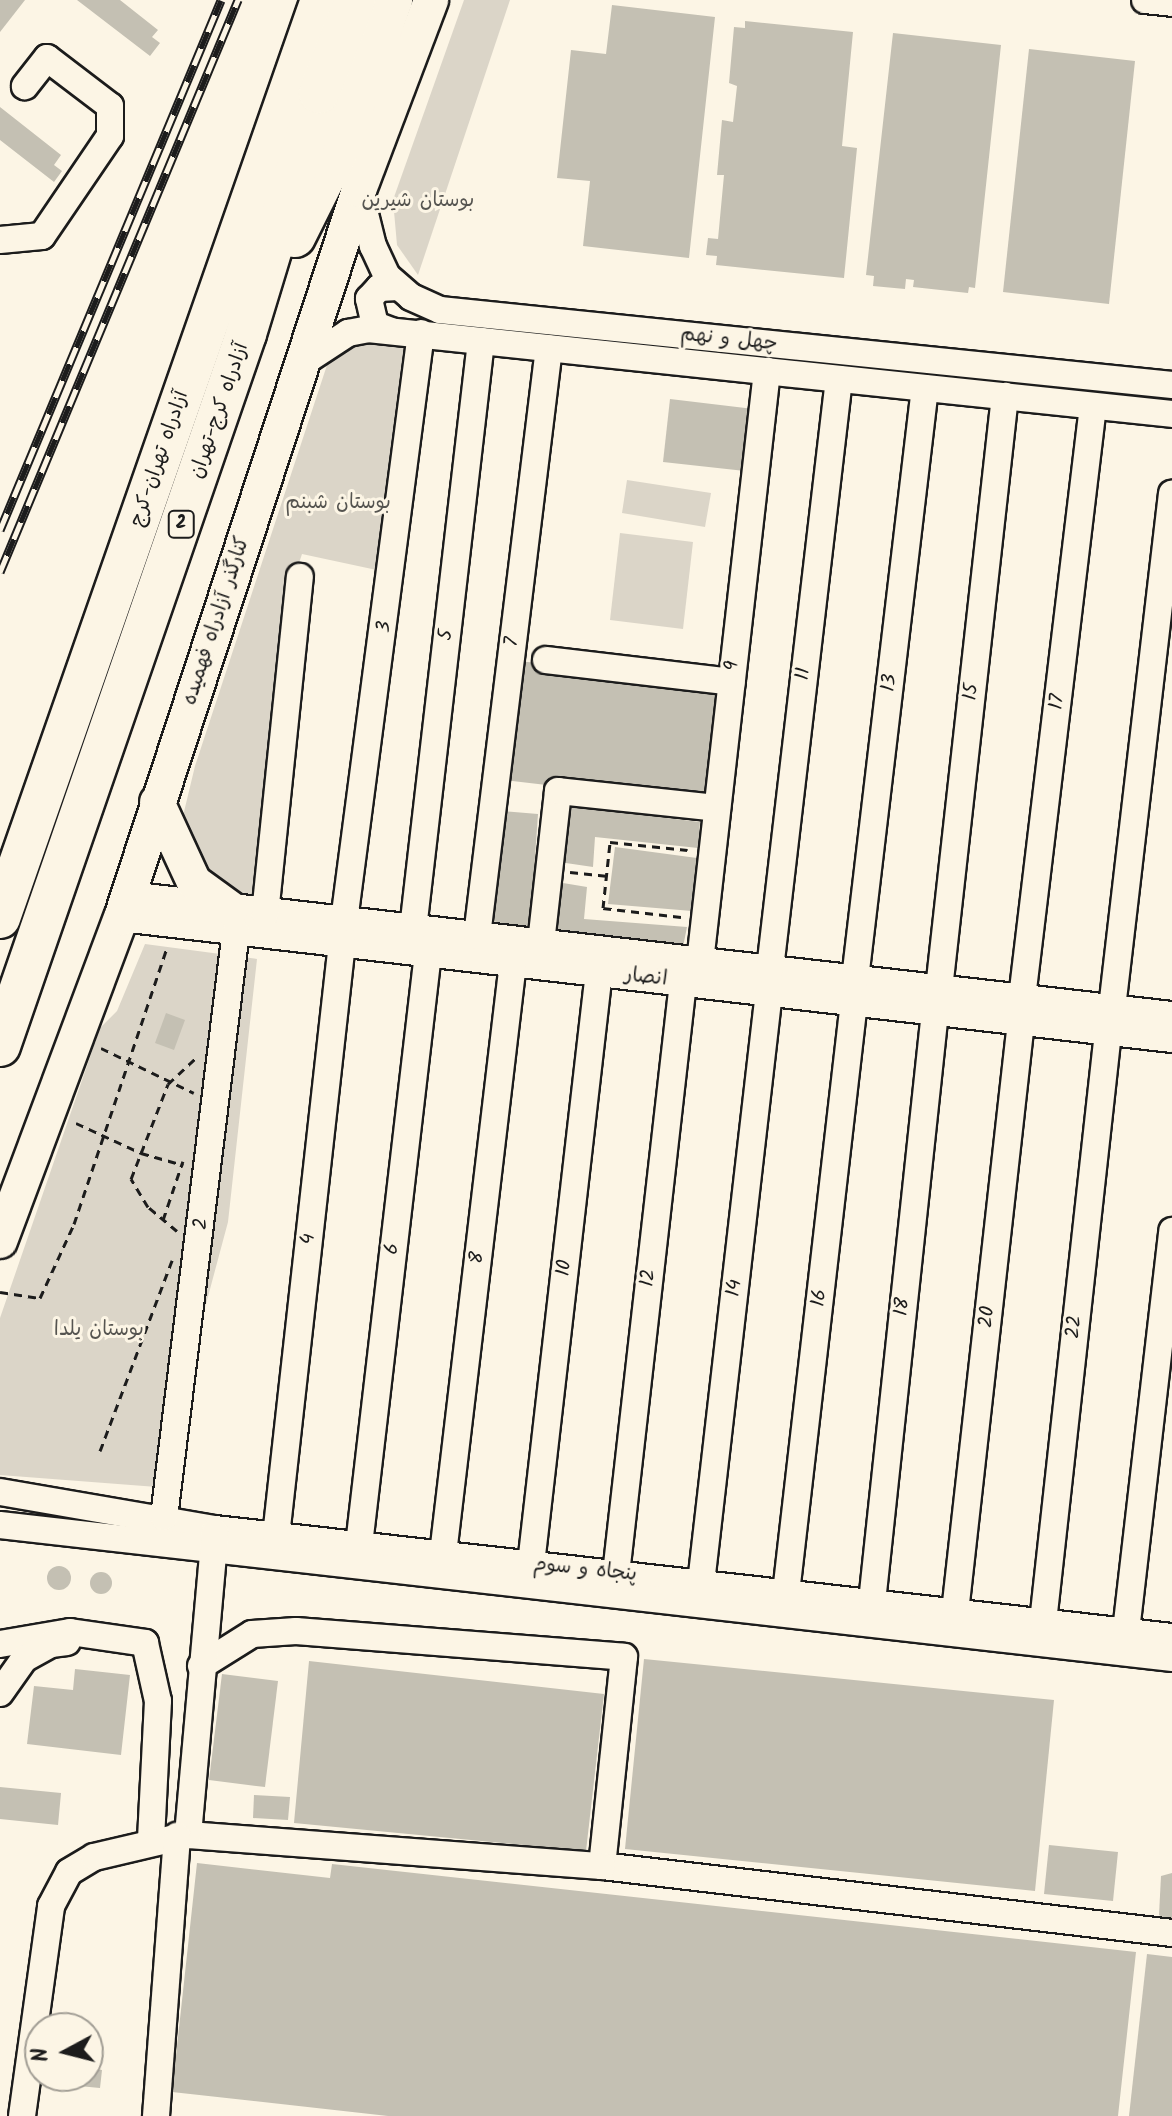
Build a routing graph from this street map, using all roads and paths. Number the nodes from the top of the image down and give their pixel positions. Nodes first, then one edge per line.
1 (321, 0) edge
2 (355, 0) edge
3 (392, 0) edge
4 (431, 0) edge
5 (1145, 0) edge
6 (1172, 3) edge
7 (25, 86) dead end
8 (359, 190) junction
9 (0, 240) edge
10 (398, 287) junction
11 (391, 331) junction
12 (421, 333) junction
13 (246, 334) junction
14 (481, 341) junction
15 (549, 348) junction
16 (304, 362) junction
17 (767, 371) junction
18 (839, 379) junction
19 (1172, 385) edge
20 (925, 388) junction
21 (1005, 396) junction
22 (1093, 406) junction
23 (1172, 414) edge
24 (1172, 493) edge
25 (300, 577) dead end
26 (546, 660) dead end
27 (732, 682) junction
28 (157, 802) junction
29 (717, 808) junction
30 (712, 853) junction
31 (549, 869) junction
32 (606, 876) junction
33 (124, 907) junction
34 (265, 914) junction
35 (0, 918) edge
36 (233, 920) junction
37 (705, 920) junction
38 (174, 928) junction
39 (413, 929) junction
40 (343, 932) junction
41 (477, 936) junction
42 (541, 943) junction
43 (428, 953) junction
44 (700, 962) junction
45 (513, 963) junction
46 (599, 972) junction
47 (770, 981) junction
48 (683, 982) junction
49 (854, 991) junction
50 (937, 1000) junction
51 (1022, 1010) junction
52 (1172, 1015) edge
53 (1110, 1020) junction
54 (1172, 1039) edge
55 (93, 1045) dead end
56 (0, 1046) edge
57 (199, 1055) dead end
58 (129, 1059) junction
59 (198, 1081) dead end
60 (168, 1084) junction
61 (194, 1093) junction
62 (198, 1102) dead end
63 (76, 1123) dead end
64 (103, 1135) junction
65 (141, 1153) junction
66 (199, 1153) junction
67 (182, 1166) junction
68 (163, 1220) junction
69 (1172, 1231) edge
70 (181, 1235) dead end
71 (0, 1241) edge
72 (176, 1249) dead end
73 (0, 1292) edge
74 (100, 1451) dead end
75 (0, 1492) edge
76 (164, 1517) junction
77 (0, 1525) edge
78 (276, 1536) junction
79 (214, 1540) junction
80 (359, 1545) junction
81 (443, 1554) junction
82 (531, 1564) junction
83 (616, 1574) junction
84 (701, 1583) junction
85 (786, 1593) junction
86 (872, 1602) junction
87 (955, 1612) junction
88 (1043, 1622) junction
89 (1126, 1631) junction
90 (1172, 1637) edge
91 (114, 1638) junction
92 (0, 1644) edge
93 (1172, 1658) edge
94 (201, 1666) junction
95 (0, 1693) edge
96 (172, 1837) junction
97 (602, 1866) junction
98 (1172, 1933) edge
99 (22, 2116) edge
100 (156, 2116) edge

1 - 35 highway, آزادراه تهران-کرج / 2
2 - 13 highway, آزادراه کرج-تهران / 2
3 - 13 highway
4 - 8 main road, کنارگذر آزادراه فهمیده
5 - 6 street
7 - 9 street
8 - 10 street, چهل و نهم
8 - 16 main road, کنارگذر آزادراه فهمیده
10 - 11 street
10 - 19 street, چهل و نهم
11 - 12 street, چهل و نهم
11 - 16 street, چهل و نهم
12 - 14 street, چهل و نهم
12 - 40 street, 3
13 - 56 highway, آزادراه کرج-تهران / 2
14 - 15 street, چهل و نهم
14 - 39 street, 5
15 - 17 street, چهل و نهم
15 - 41 street, 7
16 - 28 main road, کنارگذر آزادراه فهمیده
17 - 18 street, چهل و نهم
17 - 27 street, 9
18 - 20 street, چهل و نهم
18 - 47 street, 11
20 - 21 street, چهل و نهم
20 - 49 street, 13
21 - 22 street, چهل و نهم
21 - 50 street, 15
22 - 23 street, چهل و نهم
22 - 51 street, 17
24 - 53 street, 22
25 - 34 street
26 - 27 street
27 - 29 street, 9
28 - 33 main road, کنارگذر آزادراه فهمیده
28 - 36 main road
29 - 30 street, 9
29 - 31 street
30 - 32 path
30 - 37 street, 9
31 - 32 path
31 - 42 street
32 - 37 path
33 - 36 street, انصار
33 - 38 street, انصار
33 - 71 main road, کنارگذر آزادراه فهمیده
34 - 36 street, انصار
34 - 40 street, انصار
36 - 38 street, انصار
36 - 40 street, انصار
36 - 66 street, 2
37 - 44 street, 9
38 - 58 path
39 - 40 street, انصار
39 - 41 street, انصار
40 - 43 street, انصار
40 - 78 street, 4
41 - 42 street, انصار
42 - 44 street, انصار
43 - 45 street, انصار
43 - 80 street, 6
44 - 47 street, انصار
45 - 46 street, انصار
45 - 81 street, 8
46 - 48 street, انصار
46 - 82 street, 10
47 - 48 street, انصار
47 - 49 street, انصار
47 - 84 street, 14
48 - 83 street, 12
49 - 50 street, انصار
49 - 85 street, 16
50 - 51 street, انصار
50 - 86 street, 18
51 - 53 street, انصار
51 - 87 street, 20
52 - 53 street, انصار
53 - 54 street, انصار
53 - 88 street, 22
55 - 58 path
57 - 60 path
58 - 60 path
58 - 64 path
59 - 61 path
60 - 61 path
60 - 65 path
61 - 62 path
63 - 64 path
64 - 65 path
64 - 73 path
65 - 67 path
65 - 68 path
66 - 67 path
66 - 67 path
66 - 76 street, 2
67 - 68 path
68 - 70 path
69 - 89 street
72 - 74 path
75 - 76 street, پنجاه و سوم
76 - 79 street, پنجاه و سوم
77 - 79 street, پنجاه و سوم
78 - 79 street, پنجاه و سوم
78 - 80 street, پنجاه و سوم
79 - 93 street, پنجاه و سوم
79 - 94 street
80 - 81 street, پنجاه و سوم
81 - 82 street, پنجاه و سوم
82 - 83 street, پنجاه و سوم
83 - 84 street, پنجاه و سوم
84 - 85 street, پنجاه و سوم
85 - 86 street, پنجاه و سوم
86 - 87 street, پنجاه و سوم
87 - 88 street, پنجاه و سوم
88 - 89 street, پنجاه و سوم
89 - 90 street, پنجاه و سوم
91 - 92 street
91 - 95 street
91 - 96 street
94 - 96 street
94 - 97 street
96 - 97 street
96 - 99 street
96 - 100 street
97 - 98 street

